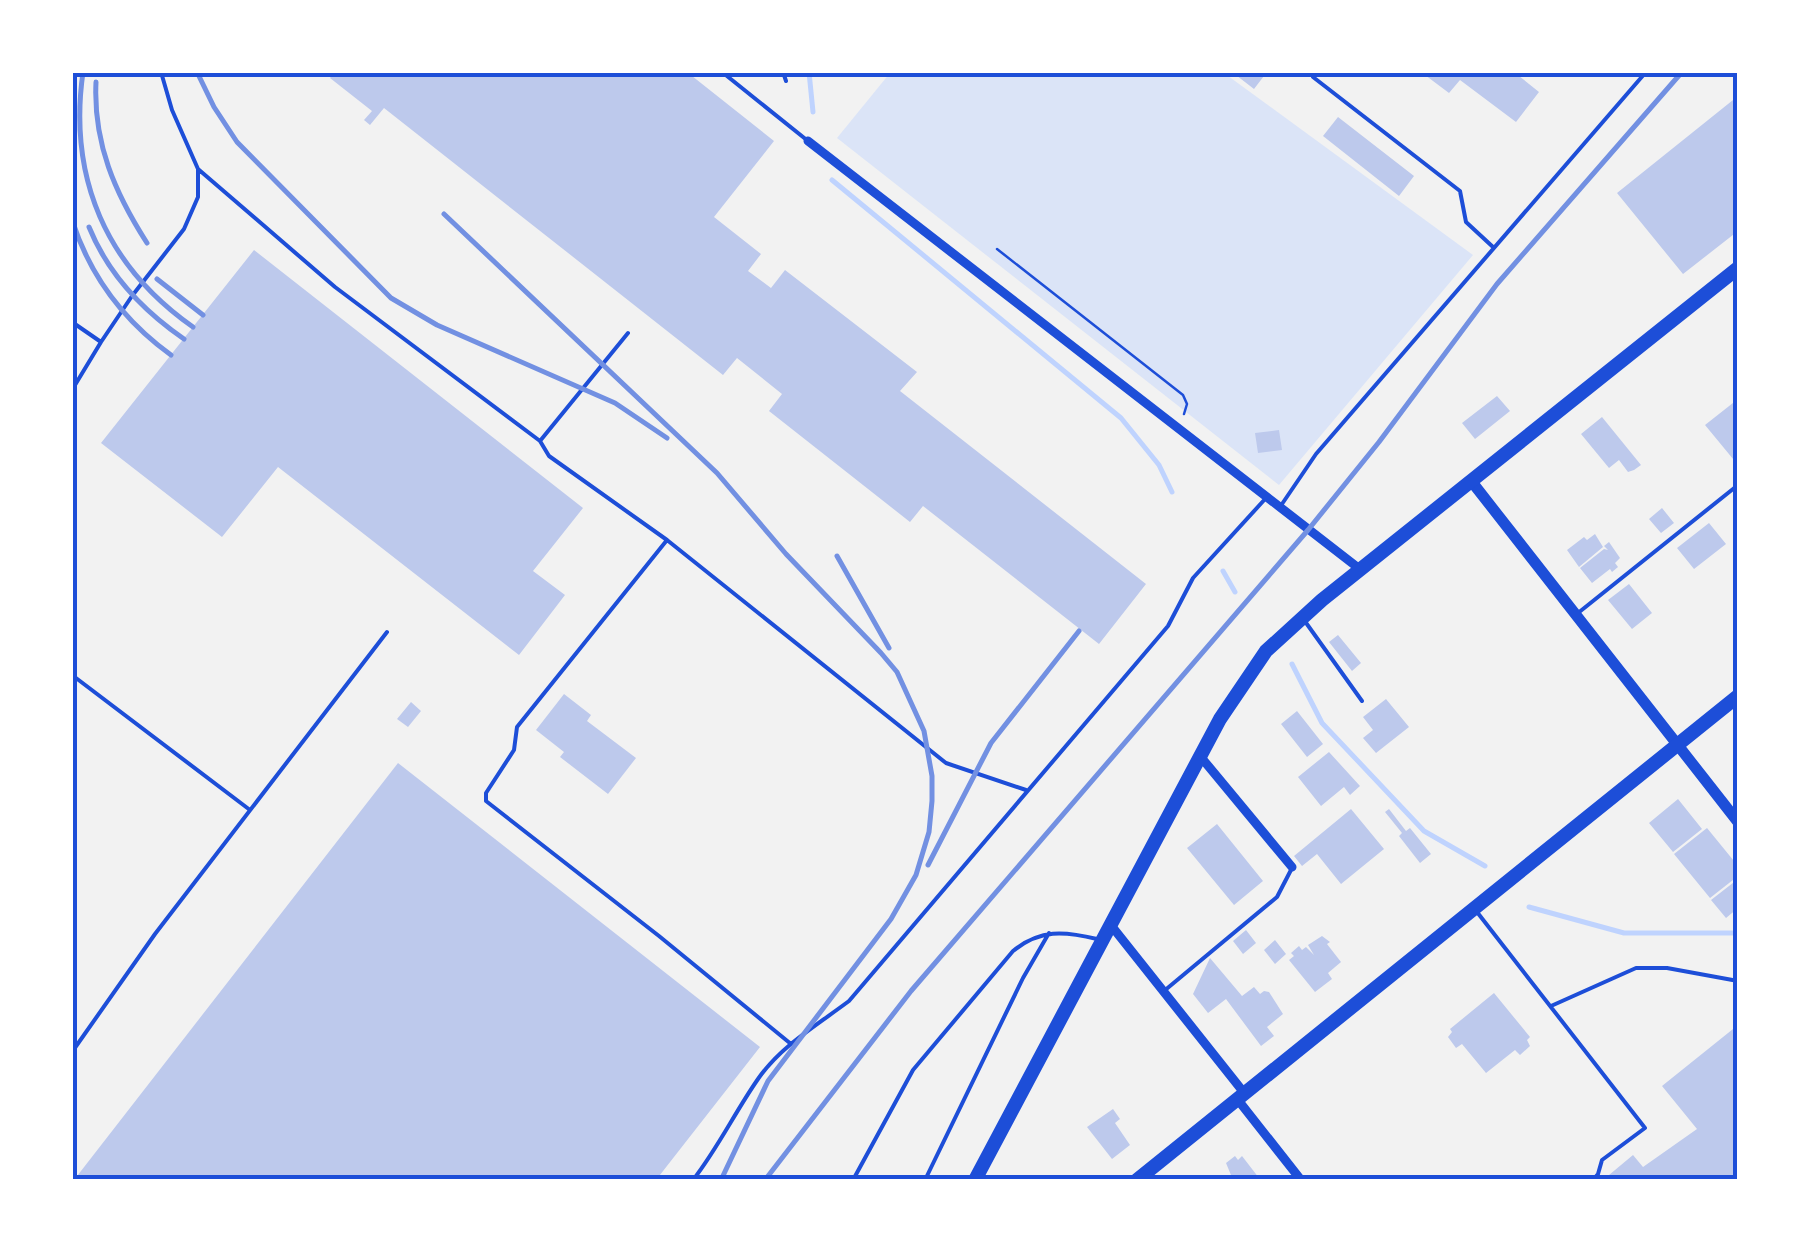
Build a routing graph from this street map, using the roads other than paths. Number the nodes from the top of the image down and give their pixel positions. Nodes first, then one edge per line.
1 (161, 72) edge
2 (722, 72) edge
3 (733, 72) edge
4 (783, 72) edge
5 (1646, 72) edge
6 (1313, 77) dead end
7 (731, 80) junction
8 (786, 81) dead end
9 (808, 142) joint
10 (198, 168) junction
11 (1493, 247) junction
12 (1738, 268) edge
13 (72, 322) edge
14 (628, 333) dead end
15 (101, 342) junction
16 (72, 390) edge
17 (540, 442) junction
18 (1472, 482) junction
19 (1738, 484) edge
20 (1266, 498) junction
21 (1280, 508) junction
22 (666, 540) junction
23 (1361, 570) junction
24 (1576, 615) junction
25 (1302, 618) junction
26 (387, 632) dead end
27 (72, 674) edge
28 (1738, 696) edge
29 (1362, 701) dead end
30 (1678, 744) junction
31 (1200, 756) junction
32 (1026, 790) junction
33 (250, 810) junction
34 (1738, 822) edge
35 (1292, 867) joint
36 (1474, 908) junction
37 (1110, 924) junction
38 (1049, 933) junction
39 (1102, 940) junction
40 (1738, 981) edge
41 (1164, 991) junction
42 (1551, 1006) junction
43 (791, 1044) junction
44 (72, 1052) edge
45 (1242, 1097) junction
46 (693, 1180) edge
47 (853, 1180) edge
48 (925, 1180) edge
49 (978, 1180) edge
50 (1137, 1180) edge
51 (1301, 1180) edge
52 (1593, 1180) edge

1 - 10 lane
2 - 7 lane
3 - 7 lane
4 - 8 lane
5 - 11 lane
6 - 11 lane
7 - 9 lane
9 - 20 street
10 - 15 lane
10 - 17 lane
11 - 21 lane
12 - 18 main road
13 - 15 lane
14 - 17 lane
15 - 16 lane
17 - 22 lane
18 - 23 main road
18 - 24 street
19 - 24 lane
20 - 21 street
20 - 32 lane
21 - 23 street
22 - 32 lane
22 - 43 lane
23 - 25 main road
24 - 30 street
25 - 29 lane
25 - 31 main road
26 - 33 lane
27 - 33 lane
28 - 30 main road
30 - 34 street
30 - 36 main road
31 - 35 street
31 - 37 main road
32 - 43 lane
33 - 44 lane
35 - 41 lane
36 - 42 lane
36 - 45 main road
37 - 39 main road
37 - 41 street
38 - 39 lane
38 - 47 lane
38 - 48 lane
39 - 49 main road
40 - 42 lane
41 - 45 street
42 - 52 lane
43 - 46 lane
45 - 50 main road
45 - 51 street

